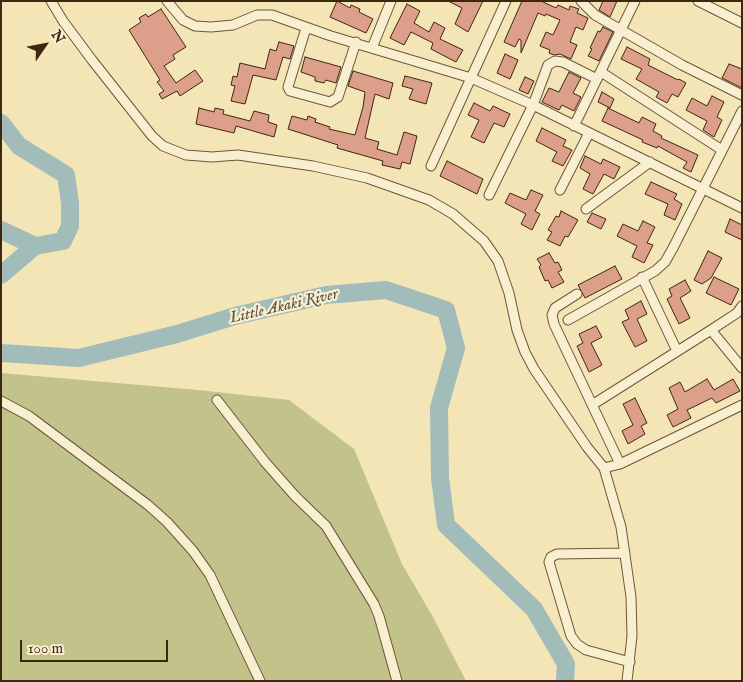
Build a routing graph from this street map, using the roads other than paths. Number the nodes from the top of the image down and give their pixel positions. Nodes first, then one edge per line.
1 (51, 1) edge
2 (167, 1) edge
3 (391, 1) edge
4 (506, 1) edge
5 (581, 1) edge
6 (635, 1) edge
7 (698, 1) edge
8 (742, 23) edge
9 (306, 28) junction
10 (621, 30) junction
11 (356, 42) junction
12 (372, 48) junction
13 (599, 76) junction
14 (471, 78) junction
15 (742, 95) edge
16 (533, 105) junction
17 (742, 111) edge
18 (574, 126) junction
19 (589, 133) junction
20 (722, 150) junction
21 (650, 162) junction
22 (431, 166) dead end
23 (703, 188) junction
24 (560, 190) dead end
25 (489, 194) dead end
26 (742, 208) edge
27 (586, 209) dead end
28 (642, 277) junction
29 (577, 294) dead end
30 (742, 306) edge
31 (568, 320) dead end
32 (711, 330) junction
33 (677, 352) junction
34 (742, 368) edge
35 (217, 400) dead end
36 (1, 401) edge
37 (592, 405) junction
38 (742, 405) edge
39 (620, 464) junction
40 (604, 468) junction
41 (625, 553) junction
42 (630, 662) junction
43 (260, 681) edge
44 (396, 681) edge
45 (627, 681) edge

1 - 40 street
2 - 9 street
3 - 12 street
4 - 14 street
5 - 10 street
6 - 10 street
7 - 8 street
9 - 11 street
9 - 11 street
10 - 13 street
10 - 15 street
11 - 12 street
12 - 14 street
13 - 16 street
13 - 18 street
13 - 20 street
14 - 16 street
14 - 22 street
16 - 18 street
16 - 25 street
17 - 20 street
18 - 19 street
19 - 21 street
19 - 24 street
20 - 23 street
21 - 23 street
21 - 27 street
23 - 26 street
23 - 28 street
28 - 31 street
28 - 33 street
29 - 37 street
30 - 32 street
32 - 33 street
32 - 34 street
33 - 37 street
35 - 44 street
36 - 43 street
37 - 39 street
38 - 39 street
39 - 40 street
40 - 41 street
41 - 42 street
41 - 42 street
42 - 45 street

